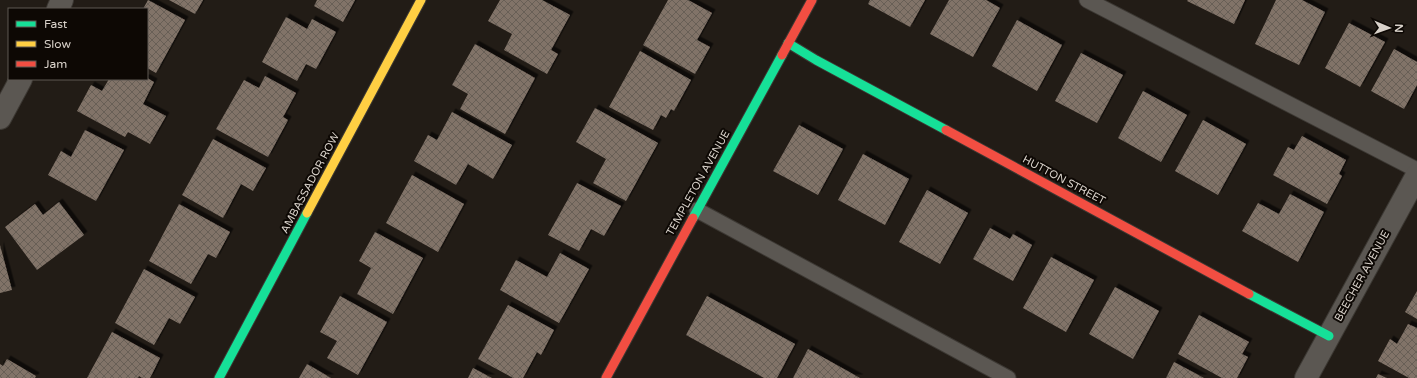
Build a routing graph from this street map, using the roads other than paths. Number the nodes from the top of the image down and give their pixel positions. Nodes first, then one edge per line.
1 (421, 0) edge
2 (812, 0) edge
3 (1087, 0) edge
4 (788, 43) junction
5 (20, 80) edge
6 (0, 118) edge
7 (1417, 170) edge
8 (1417, 175) edge
9 (697, 210) junction
10 (1329, 336) junction
11 (609, 377) edge
12 (219, 378) edge
13 (1008, 378) edge
14 (1306, 378) edge

1 - 12 street, AMBASSADOR ROW
2 - 4 street, TEMPLETON AVENUE
3 - 7 lane
4 - 9 street, TEMPLETON AVENUE
4 - 10 street, HUTTON STREET
5 - 6 street
8 - 10 street, BEECHER AVENUE
9 - 11 street, TEMPLETON AVENUE
9 - 13 lane
10 - 14 street, BEECHER AVENUE

